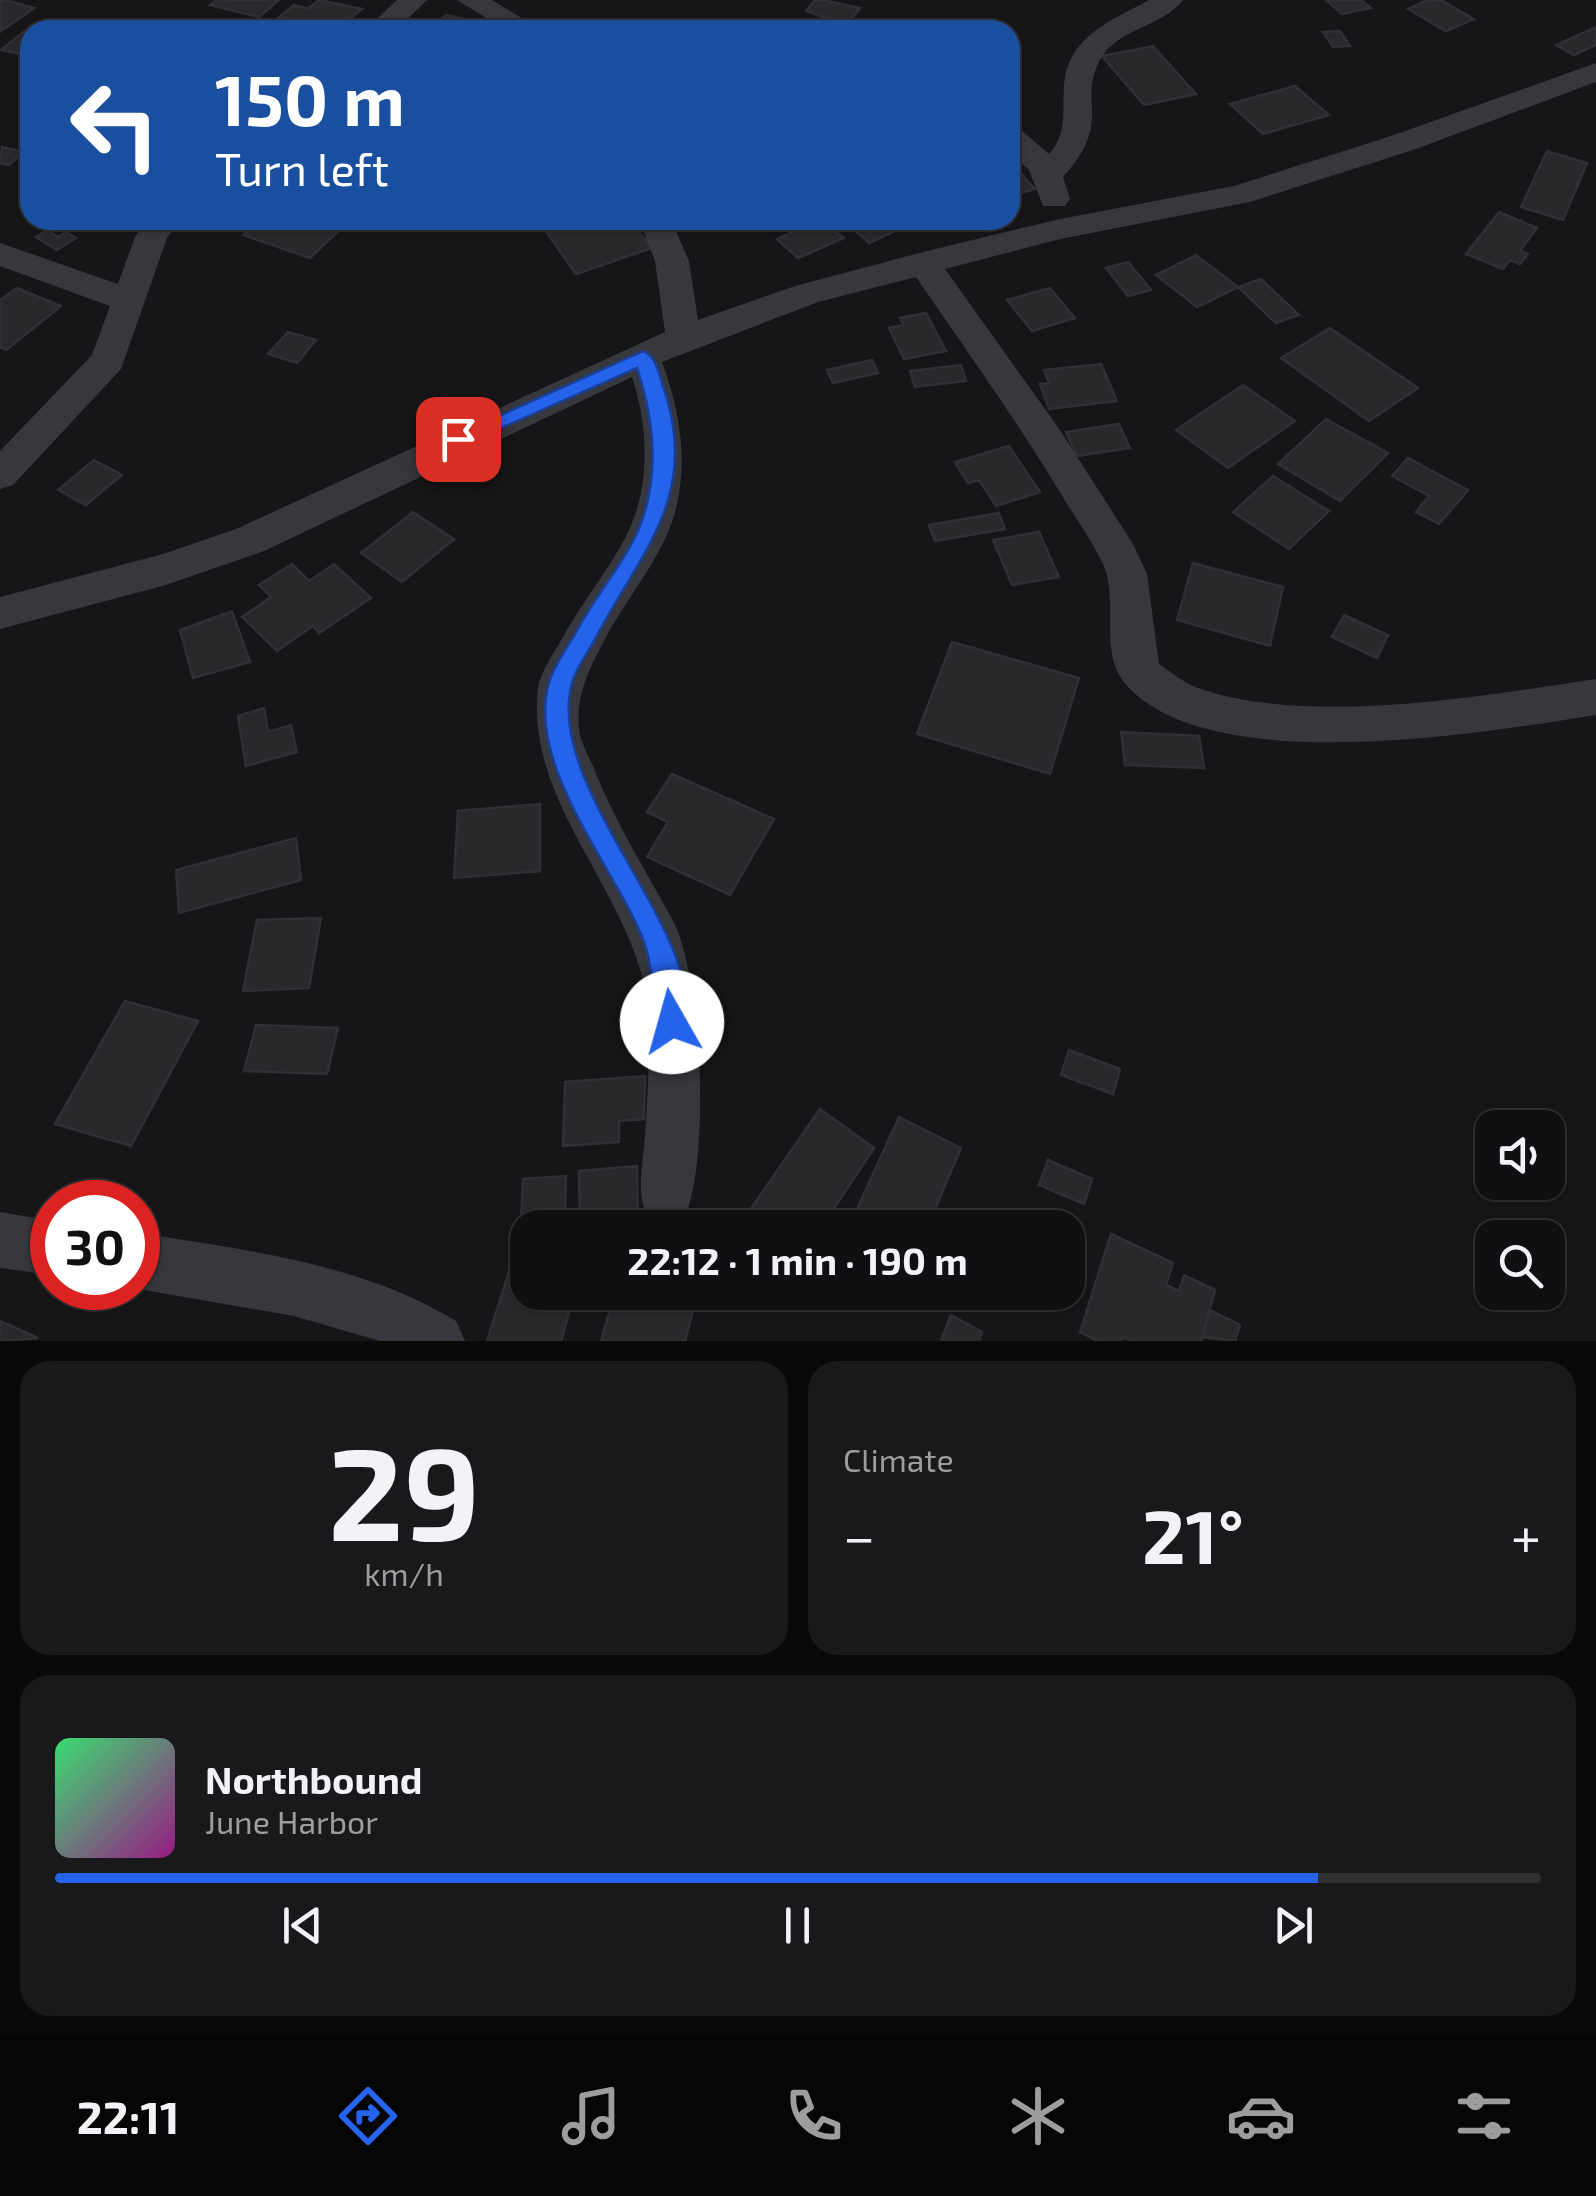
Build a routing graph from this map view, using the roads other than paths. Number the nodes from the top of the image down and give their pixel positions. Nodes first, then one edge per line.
1 (413, 0) edge
2 (470, 0) edge
3 (1170, 0) edge
4 (390, 20) edge
5 (508, 20) edge
6 (1596, 72) edge
7 (1020, 147) edge
8 (1048, 174) junction
9 (1060, 229) junction
10 (156, 230) edge
11 (659, 230) edge
12 (0, 254) edge
13 (923, 262) junction
14 (128, 300) junction
15 (683, 338) junction
16 (643, 358) junction
17 (0, 475) edge
18 (0, 613) edge
19 (1596, 697) edge
20 (666, 1198) dead end
21 (0, 1240) edge
22 (30, 1245) edge
23 (160, 1264) edge
24 (436, 1341) edge

1 - 4 street
2 - 5 street
3 - 8 street
6 - 9 street
7 - 8 street
8 - 9 street
9 - 13 street
10 - 14 street
11 - 15 street
12 - 14 street
13 - 15 street
13 - 19 street
14 - 17 street
15 - 16 street
16 - 18 street
16 - 20 street
21 - 22 street
23 - 24 street

